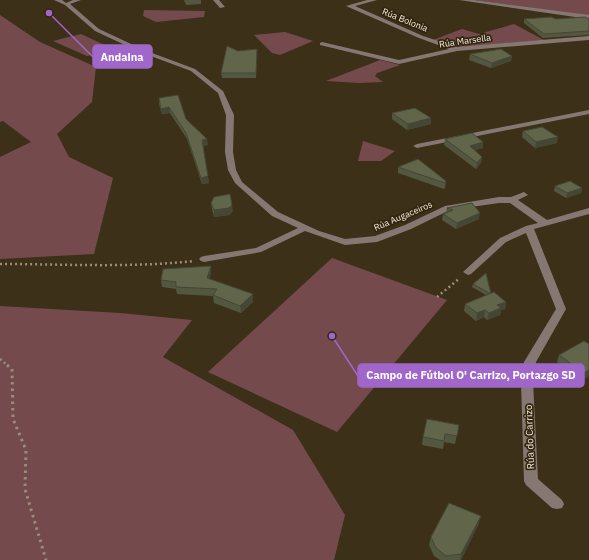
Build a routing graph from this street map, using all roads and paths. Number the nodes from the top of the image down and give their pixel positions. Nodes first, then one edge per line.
1 (57, 0) edge
2 (78, 0) edge
3 (216, 0) edge
4 (374, 0) edge
5 (462, 0) edge
6 (67, 4) junction
7 (222, 7) dead end
8 (589, 17) edge
9 (589, 38) edge
10 (322, 44) dead end
11 (457, 49) junction
12 (589, 112) edge
13 (417, 146) dead end
14 (524, 195) dead end
15 (512, 200) junction
16 (589, 211) edge
17 (545, 224) junction
18 (305, 228) junction
19 (529, 228) junction
20 (204, 259) joint
21 (0, 264) edge
22 (468, 272) joint
23 (437, 296) dead end
24 (0, 359) edge
25 (557, 504) dead end
26 (46, 560) edge

1 - 6 street, Rúa Augaceiros
2 - 6 street
3 - 7 street
4 - 11 street, Rúa Bolonia
5 - 8 street
6 - 18 street, Rúa Augaceiros
9 - 11 street, Rúa Marsella
10 - 11 street, Rúa Marsella
12 - 13 street
14 - 15 street, Rúa Augaceiros
15 - 17 street
15 - 18 street, Rúa Augaceiros
16 - 17 street
17 - 19 street
18 - 20 street
19 - 22 street
19 - 25 street, Rúa do Carrizo
20 - 21 path
22 - 23 path
24 - 26 path

